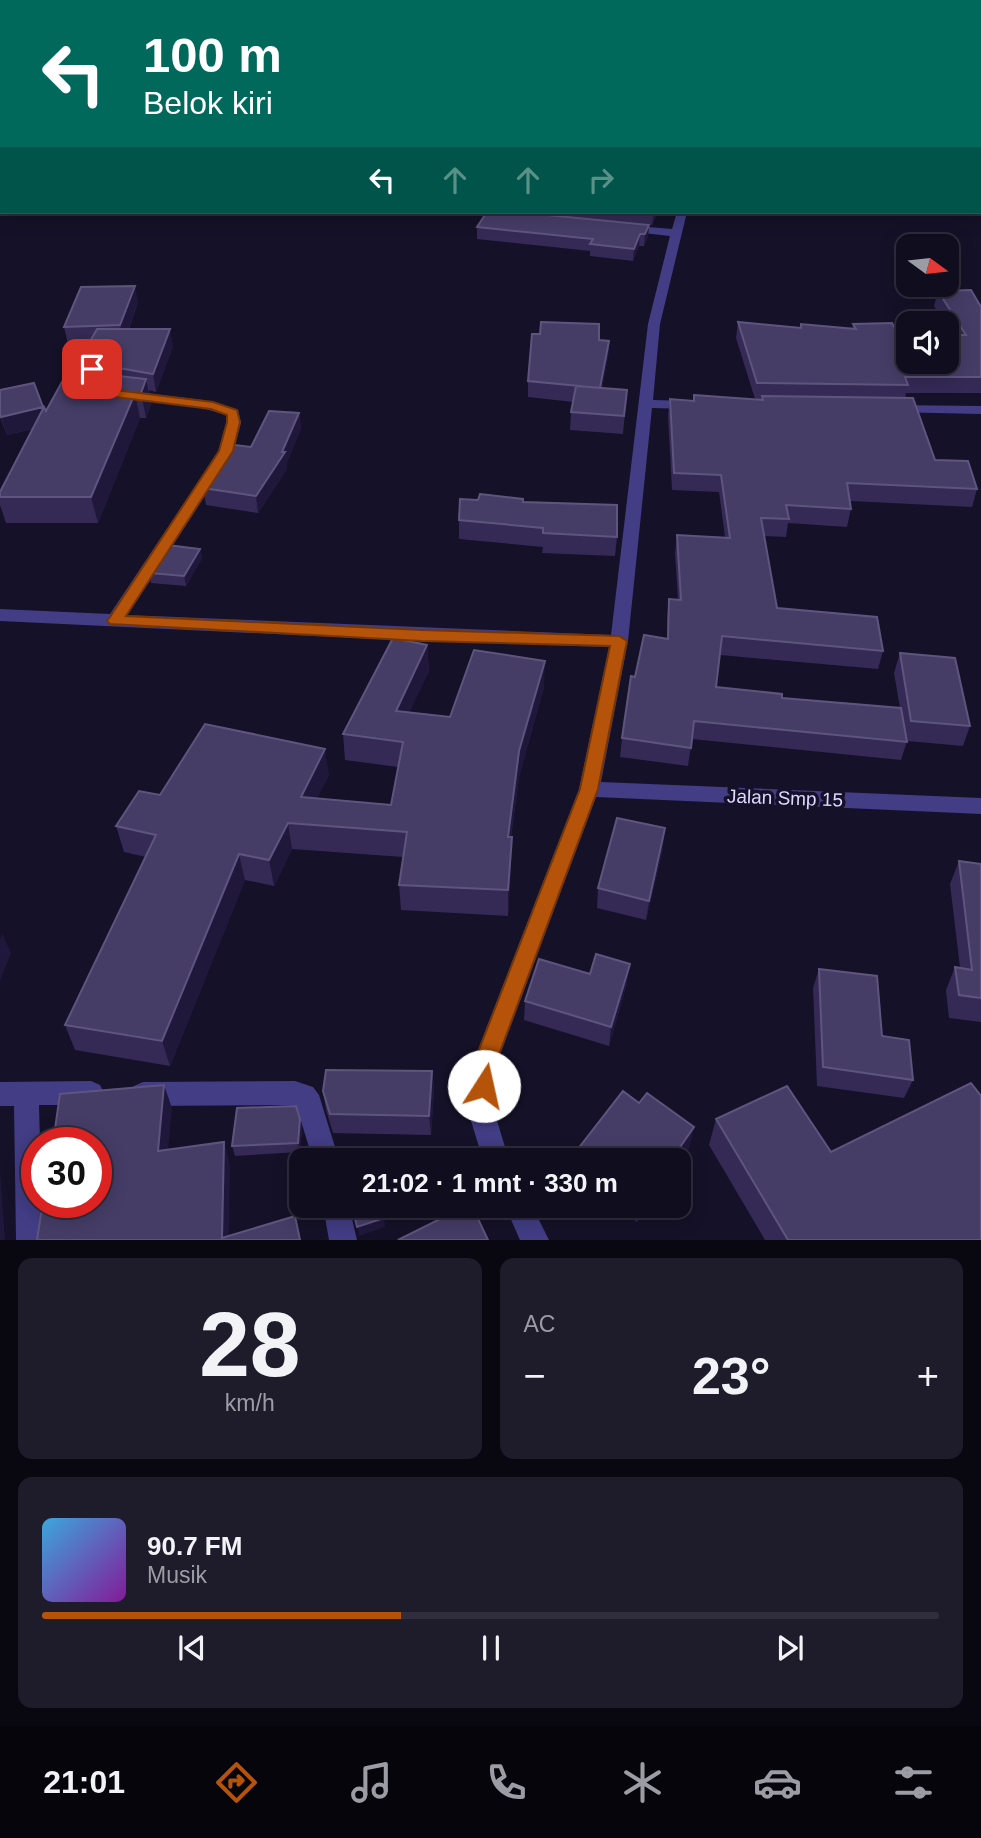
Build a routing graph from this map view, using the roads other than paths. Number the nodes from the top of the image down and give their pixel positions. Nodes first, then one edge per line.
1 (682, 214) edge
2 (609, 227) edge
3 (677, 233) junction
4 (111, 393) edge
5 (646, 404) junction
6 (701, 405) edge
7 (879, 408) edge
8 (981, 410) edge
9 (0, 615) edge
10 (115, 621) junction
11 (619, 641) junction
12 (589, 789) junction
13 (981, 806) edge
14 (13, 1093) edge
15 (323, 1148) edge
16 (492, 1148) edge
17 (339, 1218) edge
18 (524, 1218) edge
19 (30, 1240) edge
20 (344, 1240) edge
21 (535, 1240) edge

1 - 3 street
2 - 3 street
3 - 5 street
4 - 10 street
5 - 6 street
5 - 11 street
7 - 8 street
9 - 10 street
10 - 11 street
11 - 12 street
12 - 13 street, Jalan Smp 15
12 - 16 street
14 - 15 street
14 - 19 street
17 - 20 street
18 - 21 street

